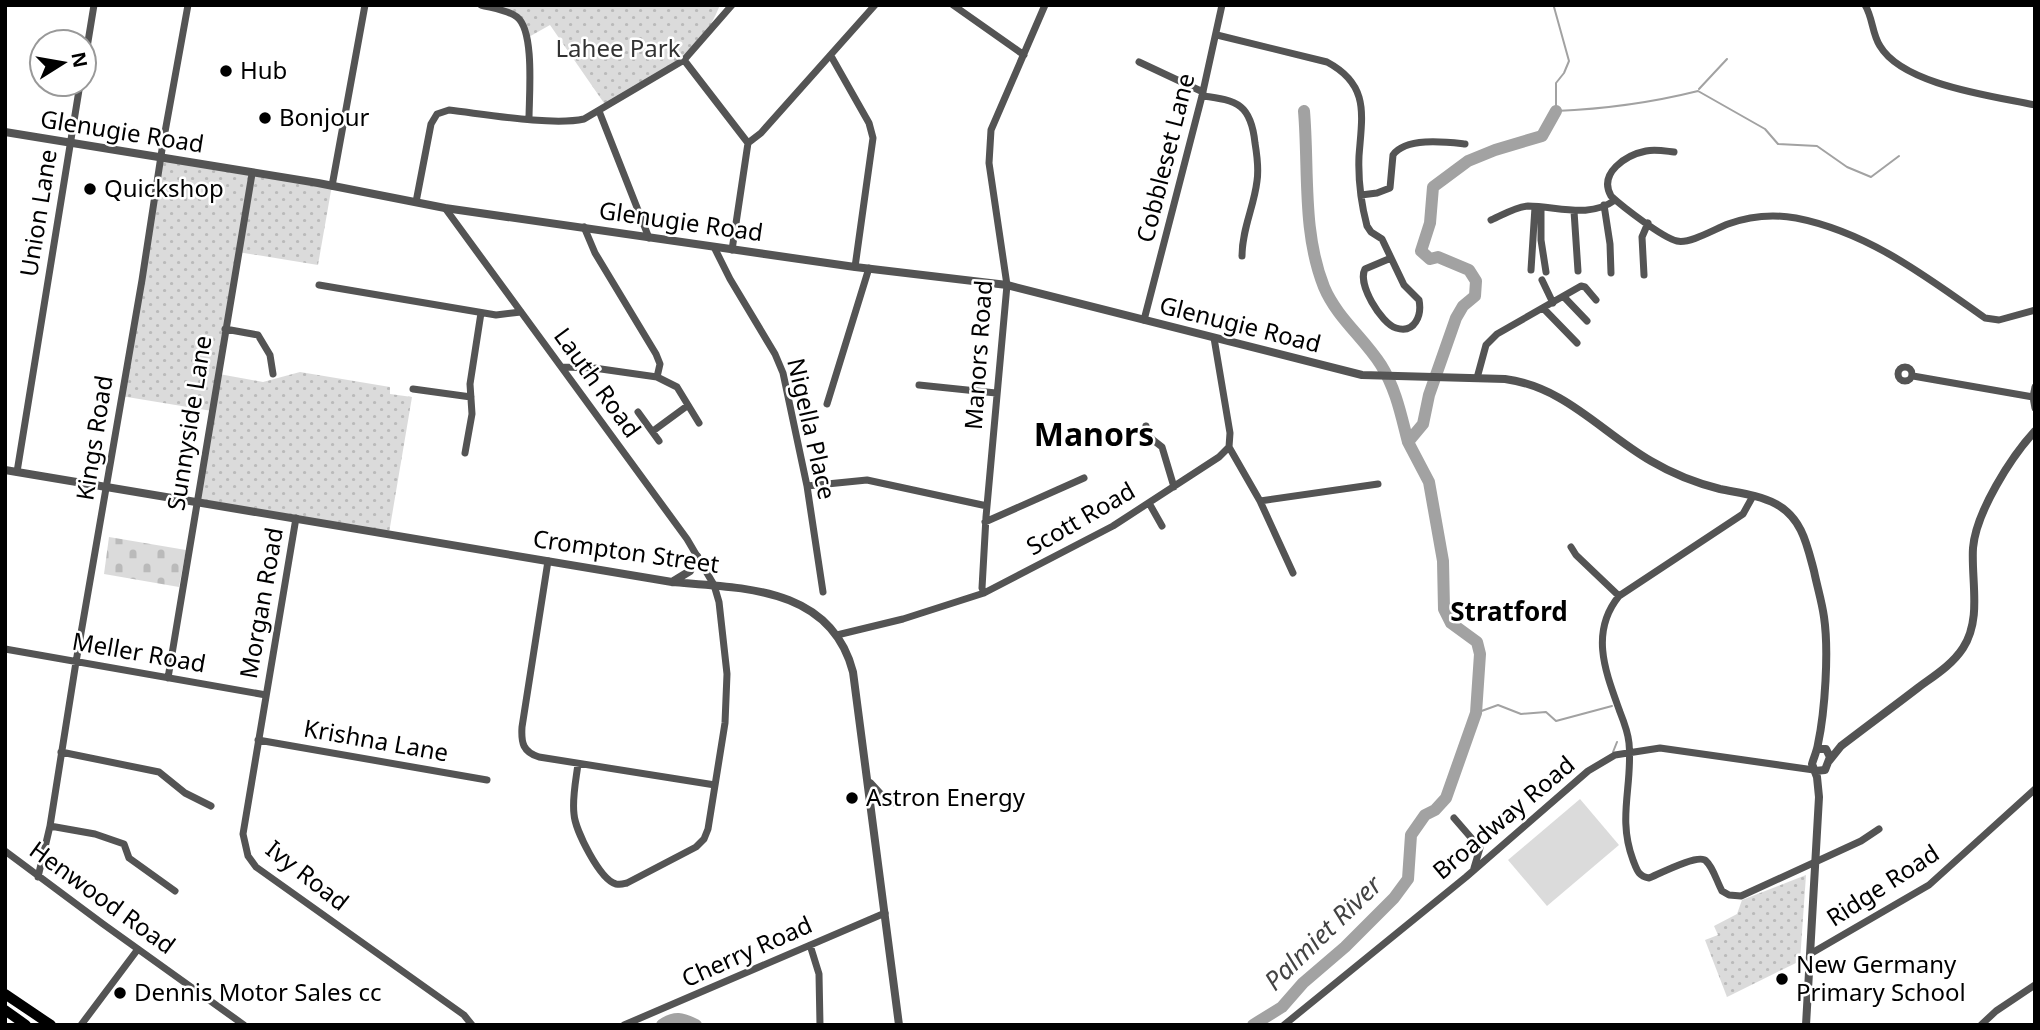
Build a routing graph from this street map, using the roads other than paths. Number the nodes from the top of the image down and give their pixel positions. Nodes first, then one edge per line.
1 (94, 5) edge
2 (188, 5) edge
3 (365, 5) edge
4 (481, 5) edge
5 (732, 5) edge
6 (875, 5) edge
7 (953, 5) edge
8 (1045, 5) edge
9 (1222, 5) edge
10 (1865, 5) edge
11 (90, 28) edge
12 (1217, 35) junction
13 (831, 55) junction
14 (1024, 55) junction
15 (684, 60) junction
16 (1139, 62) dead end
17 (1203, 94) junction
18 (77, 98) edge
19 (2035, 105) edge
20 (599, 111) junction
21 (529, 118) junction
22 (5, 132) edge
23 (70, 143) junction
24 (748, 143) junction
25 (1465, 145) dead end
26 (1674, 152) dead end
27 (160, 158) junction
28 (252, 174) junction
29 (332, 186) junction
30 (1361, 195) junction
31 (1615, 200) junction
32 (416, 202) junction
33 (1604, 205) junction
34 (1538, 207) junction
35 (444, 208) junction
36 (1574, 211) junction
37 (1491, 220) dead end
38 (1648, 223) junction
39 (584, 228) junction
40 (649, 238) junction
41 (715, 247) junction
42 (732, 250) junction
43 (1242, 256) dead end
44 (1391, 258) junction
45 (855, 267) junction
46 (869, 268) junction
47 (1531, 270) dead end
48 (1578, 271) dead end
49 (1546, 272) dead end
50 (1611, 273) dead end
51 (1644, 275) dead end
52 (1542, 280) dead end
53 (319, 285) dead end
54 (1007, 285) junction
55 (1564, 297) junction
56 (1596, 300) dead end
57 (1553, 303) junction
58 (1543, 308) junction
59 (2035, 310) edge
60 (521, 312) junction
61 (481, 313) junction
62 (1144, 320) junction
63 (1587, 321) dead end
64 (225, 329) junction
65 (1214, 338) junction
66 (1577, 343) dead end
67 (562, 367) junction
68 (273, 374) dead end
69 (1913, 376) dead end
70 (656, 377) junction
71 (1477, 379) junction
72 (919, 385) dead end
73 (2035, 387) edge
74 (413, 389) dead end
75 (996, 393) junction
76 (471, 397) junction
77 (2032, 397) junction
78 (827, 404) dead end
79 (688, 406) junction
80 (2035, 408) edge
81 (638, 412) dead end
82 (699, 423) dead end
83 (1146, 426) dead end
84 (653, 431) junction
85 (2035, 431) edge
86 (659, 441) dead end
87 (1229, 447) junction
88 (464, 453) dead end
89 (5, 470) edge
90 (17, 472) junction
91 (1084, 478) dead end
92 (1378, 484) dead end
93 (107, 486) junction
94 (807, 486) junction
95 (1174, 487) junction
96 (1754, 496) junction
97 (197, 501) junction
98 (1260, 501) junction
99 (1149, 503) junction
100 (987, 506) junction
101 (296, 518) junction
102 (985, 522) junction
103 (1162, 526) dead end
104 (1570, 547) dead end
105 (697, 556) junction
106 (548, 561) junction
107 (1293, 573) dead end
108 (672, 582) junction
109 (714, 585) junction
110 (824, 592) dead end
111 (984, 593) junction
112 (1619, 596) junction
113 (837, 635) junction
114 (5, 649) edge
115 (76, 662) junction
116 (168, 678) junction
117 (266, 695) junction
118 (258, 740) junction
119 (1841, 746) junction
120 (1821, 751) junction
121 (61, 752) junction
122 (1629, 752) junction
123 (1829, 761) junction
124 (578, 764) junction
125 (1790, 767) junction
126 (1818, 770) junction
127 (487, 780) dead end
128 (868, 781) junction
129 (715, 785) junction
130 (2035, 789) edge
131 (893, 802) dead end
132 (211, 806) dead end
133 (1454, 818) dead end
134 (50, 826) junction
135 (1879, 830) dead end
136 (5, 851) edge
137 (1815, 862) junction
138 (1475, 868) junction
139 (38, 877) junction
140 (175, 891) dead end
141 (885, 913) junction
142 (810, 945) junction
143 (138, 949) junction
144 (1810, 954) junction
145 (2035, 985) edge
146 (5, 993) edge
147 (5, 1010) edge
148 (26, 1025) edge
149 (51, 1025) edge
150 (81, 1025) edge
151 (244, 1025) edge
152 (472, 1025) edge
153 (624, 1025) edge
154 (820, 1025) edge
155 (900, 1025) edge
156 (1284, 1025) edge
157 (1806, 1025) edge
158 (1981, 1025) edge

1 - 11 street
2 - 27 street, Kings Road
3 - 29 street
4 - 21 street
5 - 15 street
6 - 13 street
7 - 14 street
8 - 14 street, Manors Road
9 - 12 street, Cobbleset Lane
10 - 19 street
12 - 17 street, Cobbleset Lane
12 - 30 street
13 - 24 street
13 - 45 street
14 - 54 street, Manors Road
15 - 20 street
15 - 24 street
16 - 17 street
17 - 43 street
17 - 62 street, Cobbleset Lane
18 - 23 street, Union Lane
20 - 21 street
20 - 40 street
21 - 32 street
22 - 23 street, Glenugie Road
23 - 27 street, Glenugie Road
23 - 90 street, Union Lane
24 - 42 street
25 - 30 street
26 - 31 street
27 - 28 street, Glenugie Road
27 - 93 street, Kings Road
28 - 29 street, Glenugie Road
28 - 64 street, Sunnyside Lane
29 - 32 street, Glenugie Road
30 - 44 street
31 - 33 street
31 - 38 street
32 - 35 street, Glenugie Road
33 - 36 street
33 - 50 street
34 - 36 street
34 - 37 street
34 - 47 street
34 - 49 street
35 - 39 street, Glenugie Road
35 - 60 street, Lauth Road
36 - 48 street
38 - 51 street
38 - 59 street
39 - 40 street, Glenugie Road
39 - 70 street
40 - 41 street, Glenugie Road
41 - 42 street, Glenugie Road
41 - 94 street, Nigella Place
42 - 45 street, Glenugie Road
44 - 44 street
45 - 46 street, Glenugie Road
46 - 54 street, Glenugie Road
46 - 78 street
52 - 57 street
53 - 61 street
54 - 62 street, Glenugie Road
54 - 75 street, Manors Road
55 - 56 street
55 - 57 street
55 - 63 street
57 - 58 street
58 - 66 street
58 - 71 street
60 - 61 street
60 - 67 street, Lauth Road
61 - 76 street
62 - 65 street, Glenugie Road
64 - 68 street
64 - 97 street, Sunnyside Lane
65 - 71 street, Glenugie Road
65 - 87 street
67 - 70 street
67 - 105 street, Lauth Road
69 - 77 street
70 - 79 street
71 - 96 street, Glenugie Road
72 - 75 street
73 - 77 street
74 - 76 street
75 - 100 street, Manors Road
76 - 88 street
77 - 80 street
79 - 82 street
79 - 84 street
81 - 84 street
83 - 95 street
84 - 86 street
85 - 119 street
87 - 95 street, Scott Road
87 - 98 street
89 - 90 street, Crompton Street
90 - 93 street, Crompton Street
91 - 102 street
92 - 98 street
93 - 97 street, Crompton Street
93 - 115 street, Kings Road
94 - 100 street
94 - 110 street, Nigella Place
95 - 99 street, Scott Road
96 - 112 street
96 - 120 street, Glenugie Road
97 - 101 street, Crompton Street
97 - 116 street, Sunnyside Lane
98 - 107 street
99 - 103 street
99 - 111 street, Scott Road
100 - 102 street, Manors Road
101 - 106 street, Crompton Street
101 - 117 street, Morgan Road
102 - 111 street, Manors Road
104 - 112 street
105 - 108 street
105 - 109 street, Lauth Road
106 - 108 street, Crompton Street
106 - 124 street
108 - 109 street, Crompton Street
109 - 113 street, Crompton Street
109 - 129 street, Lauth Road
111 - 113 street, Scott Road
112 - 122 street
113 - 128 street, Crompton Street
114 - 115 street, Meller Road
115 - 116 street, Meller Road
115 - 121 street, Kings Road
116 - 117 street, Meller Road
117 - 118 street, Ivy Road
118 - 127 street, Krishna Lane
118 - 152 street, Ivy Road
119 - 120 street
119 - 123 street
120 - 123 street
120 - 125 street
120 - 126 street
121 - 132 street
121 - 134 street, Kings Road
122 - 125 street, Broadway Road
122 - 137 street
122 - 138 street, Broadway Road
123 - 126 street
124 - 129 street
124 - 129 street, Lauth Road
125 - 126 street, Broadway Road
126 - 137 street
128 - 131 street
128 - 141 street, Crompton Street
130 - 144 street, Ridge Road
133 - 138 street
134 - 139 street, Kings Road
134 - 140 street
135 - 137 street
136 - 139 street, Henwood Road
137 - 144 street
138 - 156 street, Broadway Road
139 - 143 street, Henwood Road
141 - 142 street, Cherry Road
141 - 155 street, Crompton Street
142 - 153 street, Cherry Road
142 - 154 street
143 - 150 street
143 - 151 street, Henwood Road
144 - 157 street
145 - 158 street
146 - 149 highway
147 - 148 highway

